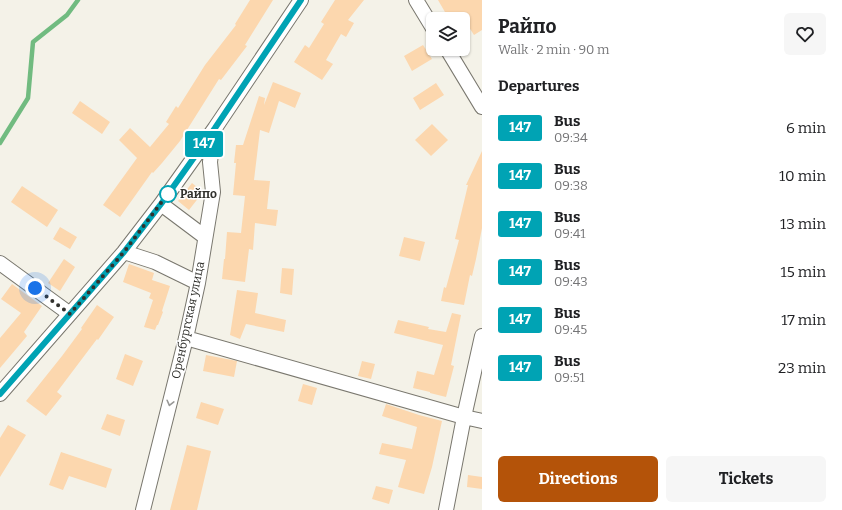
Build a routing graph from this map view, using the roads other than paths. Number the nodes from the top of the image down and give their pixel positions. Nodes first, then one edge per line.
1 (301, 0) edge
2 (416, 0) edge
3 (426, 16) edge
4 (451, 56) edge
5 (482, 107) edge
6 (215, 128) junction
7 (161, 204) junction
8 (205, 237) junction
9 (124, 252) junction
10 (0, 263) edge
11 (198, 283) junction
12 (70, 314) junction
13 (482, 336) edge
14 (186, 338) junction
15 (0, 394) edge
16 (464, 417) junction
17 (482, 421) edge
18 (143, 510) edge
19 (446, 510) edge

1 - 6 street
2 - 3 street
4 - 5 street
6 - 7 street
6 - 8 street, Оренбургская улица
7 - 8 street
7 - 9 street
8 - 11 street, Оренбургская улица
9 - 11 street
9 - 12 street
10 - 12 street
11 - 14 street, Оренбургская улица
12 - 15 street
13 - 16 street
14 - 16 street
14 -> 18 street, Оренбургская улица
16 - 17 street
16 - 19 street

